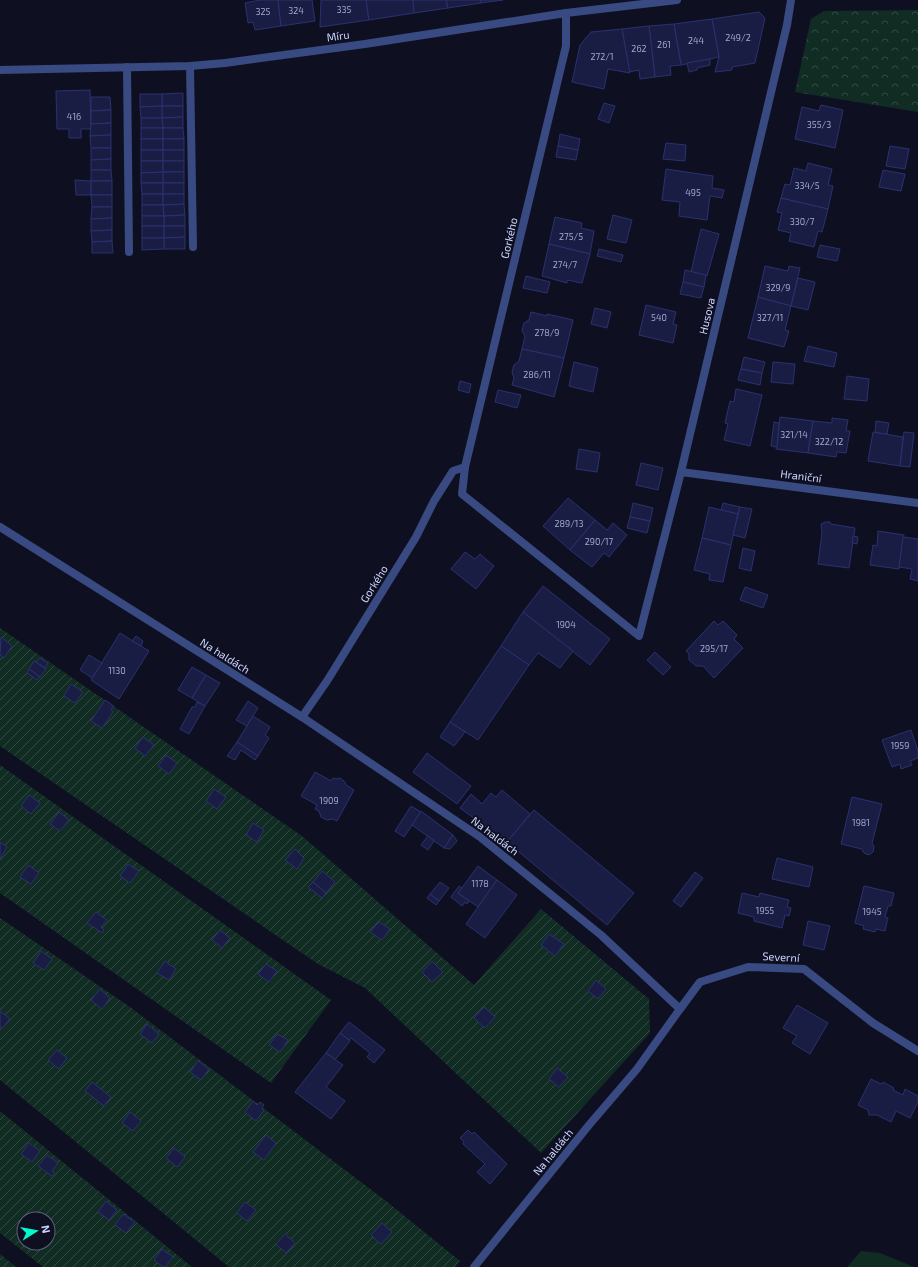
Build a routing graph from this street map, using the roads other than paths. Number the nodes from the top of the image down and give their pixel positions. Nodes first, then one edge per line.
1 (677, 0) edge
2 (791, 0) edge
3 (566, 13) junction
4 (190, 66) junction
5 (127, 67) junction
6 (0, 70) edge
7 (194, 247) dead end
8 (129, 252) dead end
9 (465, 467) junction
10 (681, 472) junction
11 (918, 503) edge
12 (0, 527) edge
13 (638, 636) joint
14 (302, 717) junction
15 (680, 1009) junction
16 (918, 1051) edge
17 (474, 1267) edge

1 - 3 street, Míru
2 - 10 street, Husova
3 - 4 street, Míru
3 - 9 street, Gorkého
4 - 5 street, Míru
4 - 7 street
5 - 6 street, Míru
5 - 8 street
9 - 13 street, Gorkého
9 - 14 street, Gorkého
10 - 11 street, Hraniční
10 - 13 street, Husova
12 - 14 street, Na haldách
14 - 15 street, Na haldách
15 - 16 street, Severní
15 - 17 street, Na haldách

